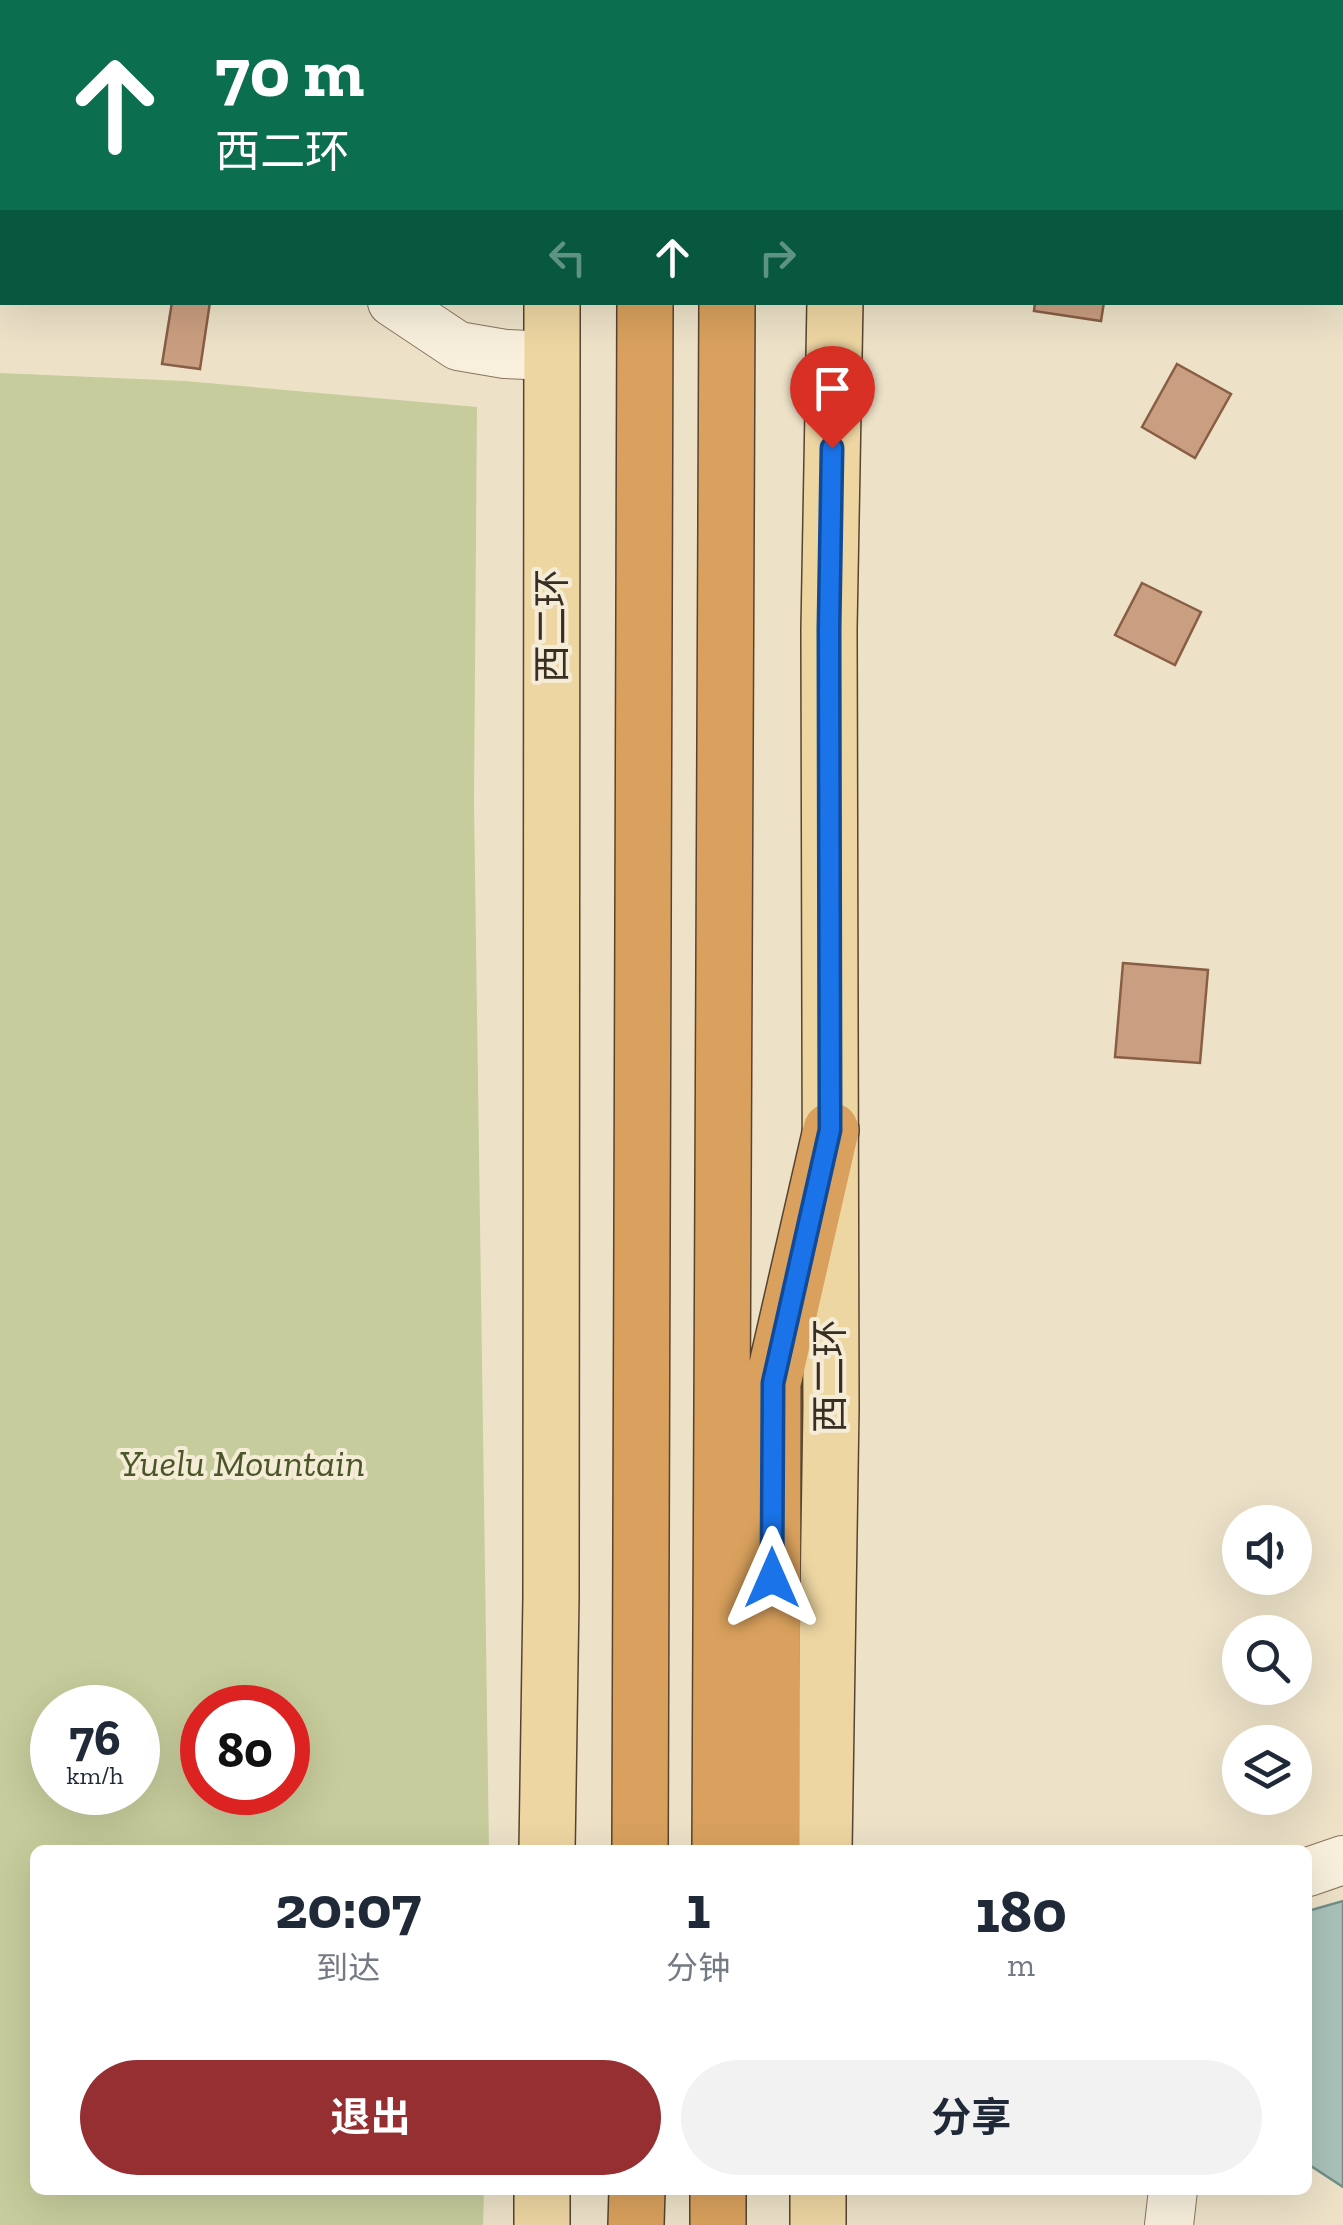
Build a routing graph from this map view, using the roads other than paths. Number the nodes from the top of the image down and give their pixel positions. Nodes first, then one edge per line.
1 (396, 305) edge
2 (646, 305) edge
3 (727, 305) edge
4 (835, 305) edge
5 (552, 329) edge
6 (830, 1130) junction
7 (547, 1845) edge
8 (640, 1845) edge
9 (720, 1845) edge
10 (772, 1845) edge
11 (824, 1845) edge
12 (1343, 1860) edge
13 (1312, 1871) edge
14 (542, 2195) edge
15 (636, 2195) edge
16 (818, 2195) edge
17 (1173, 2195) edge
18 (542, 2225) edge
19 (636, 2225) edge
20 (818, 2225) edge
21 (1170, 2225) edge

1 - 5 street
2 - 8 highway
3 - 9 highway
4 - 6 main road, 西二环
5 - 7 main road, 西二环
6 - 10 highway
6 - 11 main road, 西二环
12 - 13 street
14 - 18 main road
15 - 19 highway
16 - 20 main road
17 - 21 street

